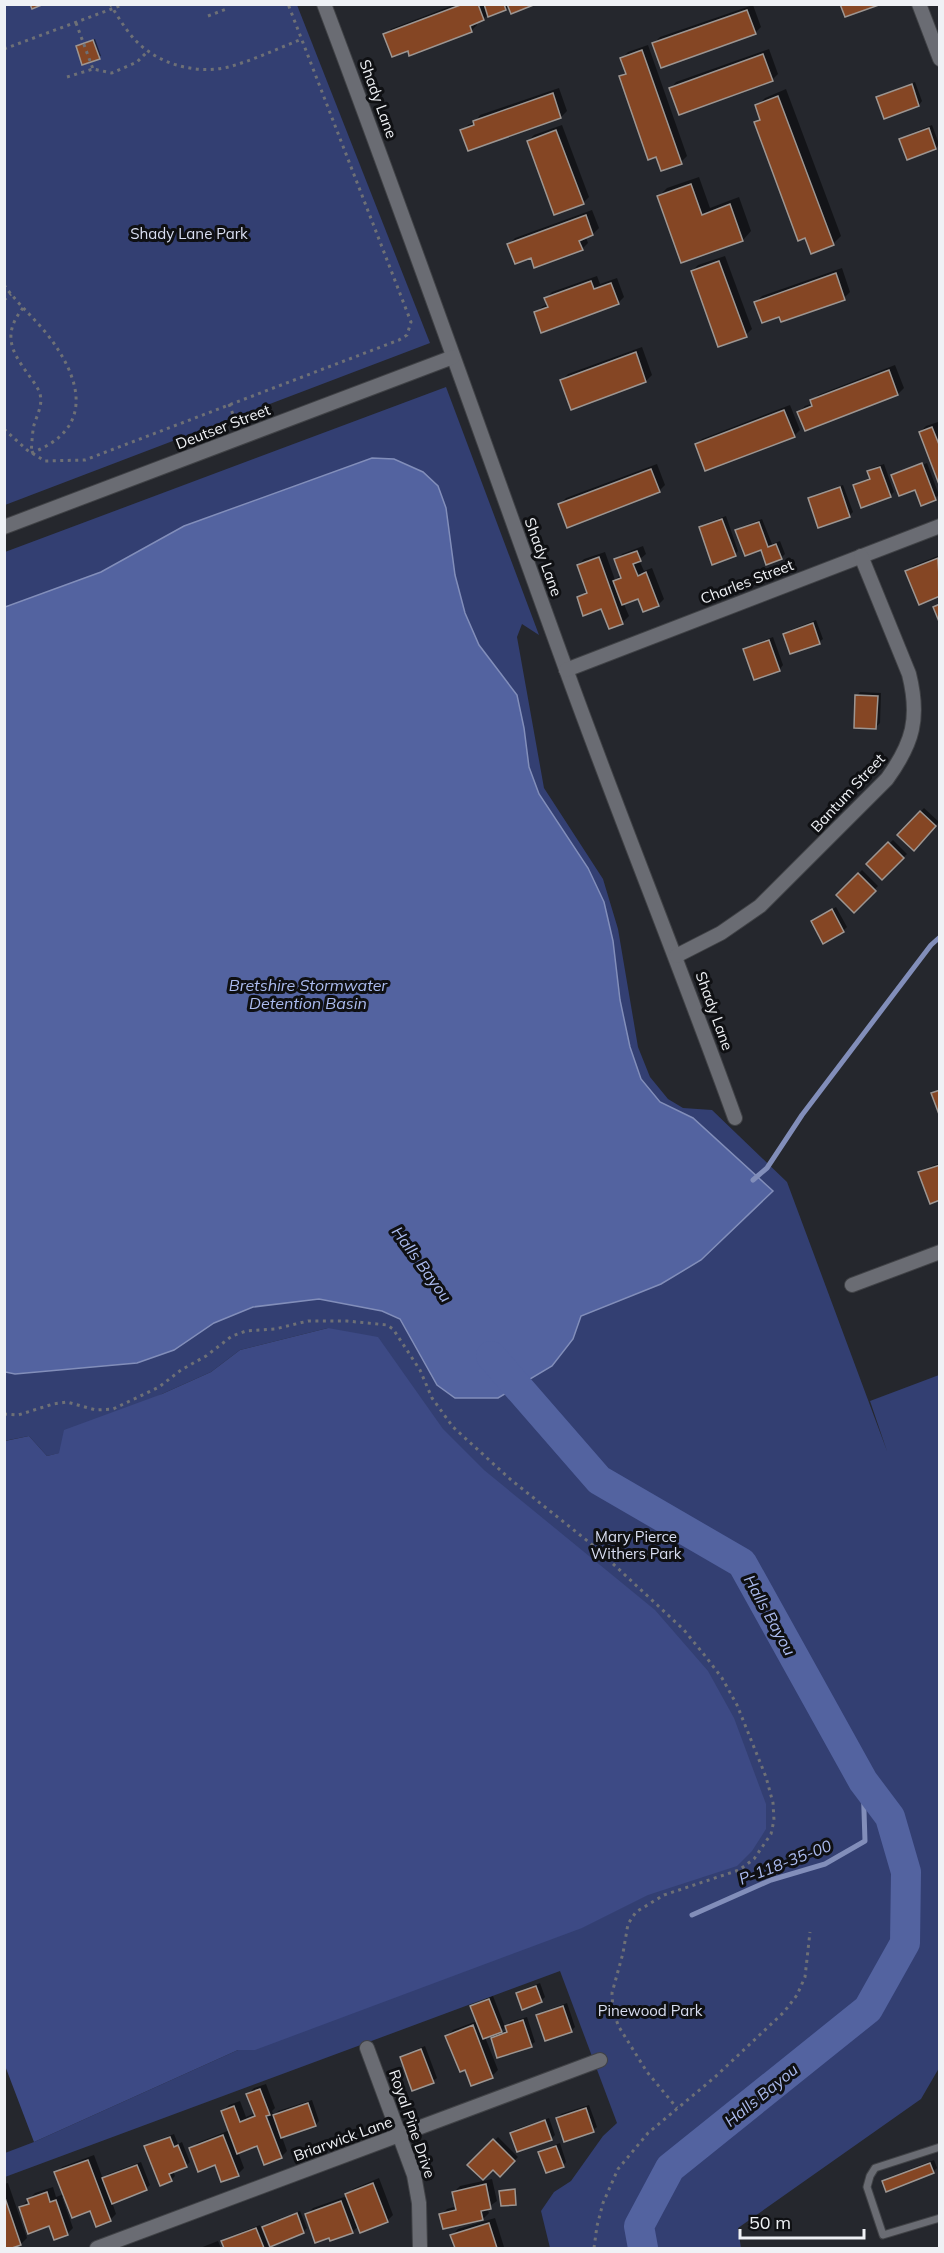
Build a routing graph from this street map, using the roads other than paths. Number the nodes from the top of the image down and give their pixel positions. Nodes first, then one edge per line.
1 (324, 4) edge
2 (919, 4) edge
3 (939, 59) edge
4 (453, 357) junction
5 (939, 526) edge
6 (4, 528) edge
7 (861, 556) junction
8 (566, 670) junction
9 (676, 956) junction
10 (735, 1118) dead end
11 (939, 1252) edge
12 (852, 1285) dead end
13 (367, 2048) dead end
14 (600, 2060) dead end
15 (401, 2135) junction
16 (939, 2147) edge
17 (939, 2218) edge
18 (98, 2248) edge
19 (420, 2248) edge

1 - 4 street, Shady Lane
2 - 3 street
4 - 6 street, Deutser Street
4 - 8 street, Shady Lane
5 - 7 street, Charles Street
7 - 8 street, Charles Street
7 - 9 street, Bantum Street
8 - 9 street, Shady Lane
9 - 10 street, Shady Lane
11 - 12 street
13 - 15 street, Royal Pine Drive
14 - 15 street, Briarwick Lane
15 - 18 street, Briarwick Lane
15 - 19 street, Royal Pine Drive
16 - 17 lane

